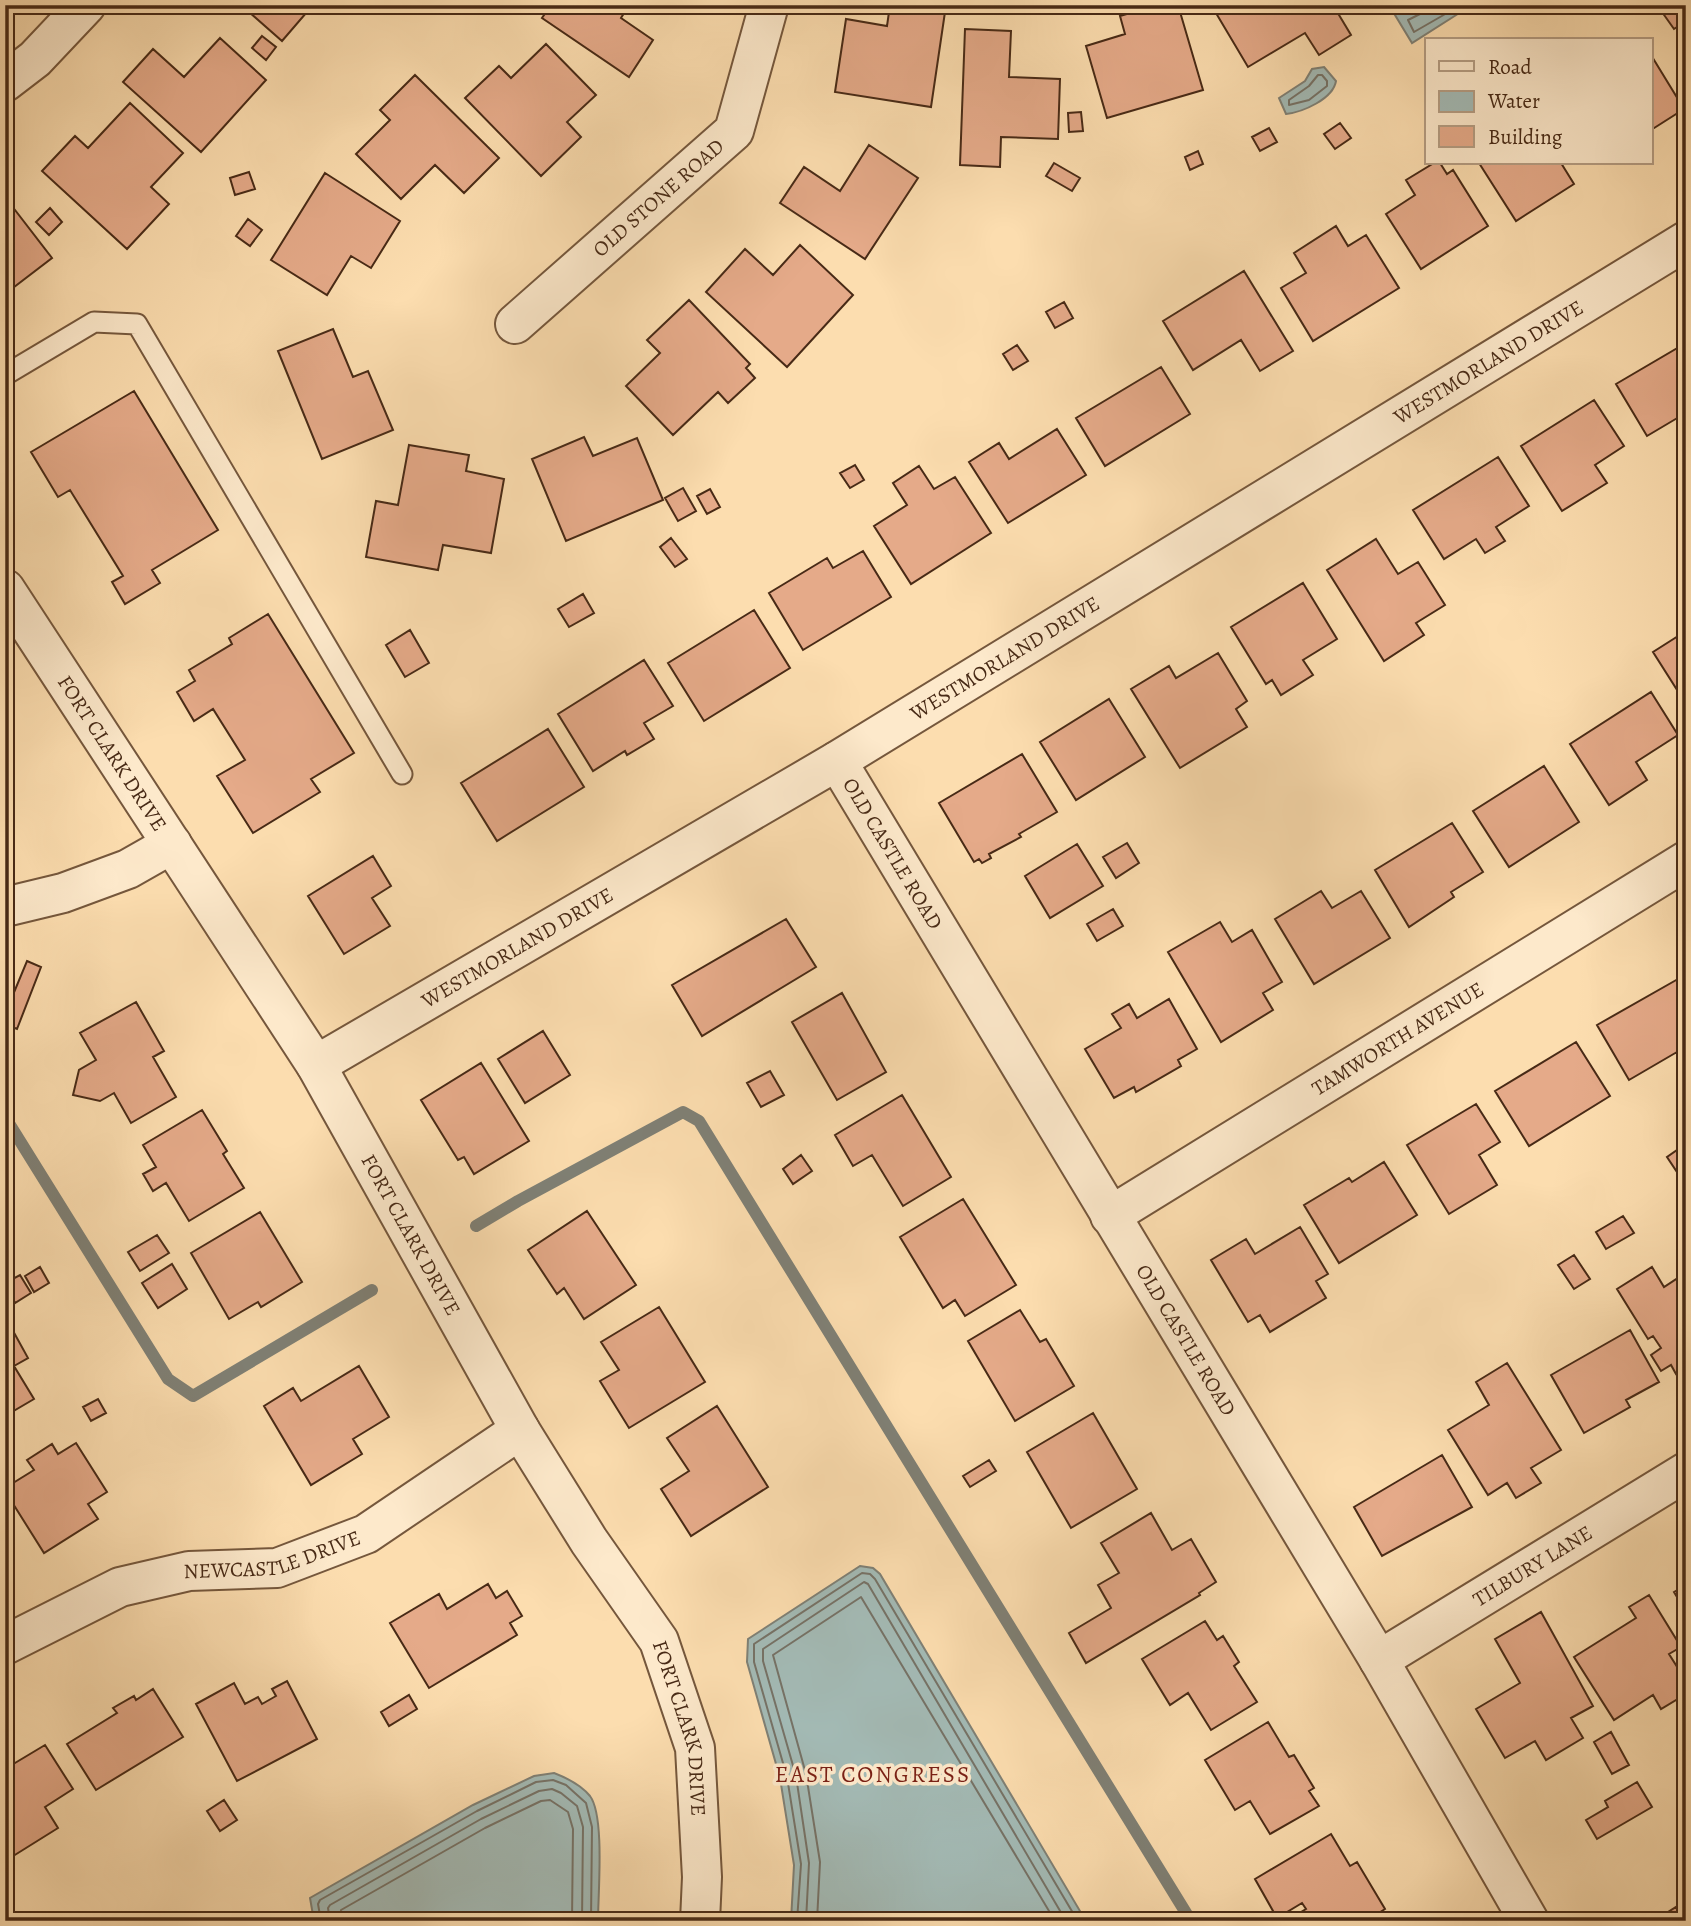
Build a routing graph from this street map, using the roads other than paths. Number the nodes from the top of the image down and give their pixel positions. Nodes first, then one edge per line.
1 (86, 5) edge
2 (769, 5) edge
3 (5, 82) edge
4 (1686, 241) edge
5 (515, 324) dead end
6 (5, 375) edge
7 (5, 589) edge
8 (837, 761) junction
9 (402, 774) dead end
10 (172, 845) junction
11 (1686, 861) edge
12 (5, 907) edge
13 (316, 1065) junction
14 (1110, 1216) junction
15 (520, 1430) junction
16 (1686, 1472) edge
17 (7, 1640) edge
18 (1379, 1660) junction
19 (700, 1921) edge
20 (1529, 1921) edge

1 - 3 street
2 - 5 street, OLD STONE ROAD
4 - 8 street, WESTMORLAND DRIVE
6 - 9 lane
7 - 10 street, FORT CLARK DRIVE
8 - 13 street, WESTMORLAND DRIVE
8 - 14 street, OLD CASTLE ROAD
10 - 12 street
10 - 13 street, FORT CLARK DRIVE
11 - 14 street, TAMWORTH AVENUE
13 - 15 street, FORT CLARK DRIVE
14 - 18 street, OLD CASTLE ROAD
15 - 17 street, NEWCASTLE DRIVE
15 - 19 street, FORT CLARK DRIVE
16 - 18 street, TILBURY LANE
18 - 20 street, OLD CASTLE ROAD

